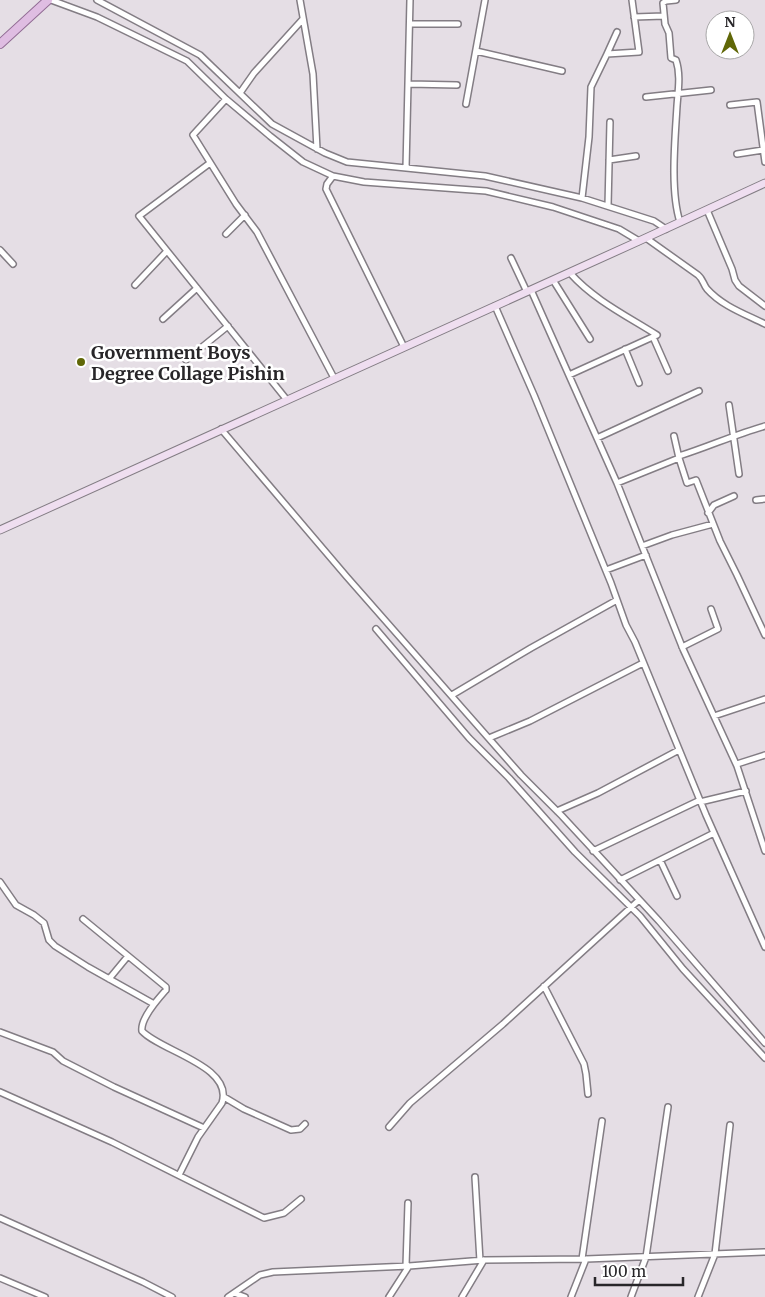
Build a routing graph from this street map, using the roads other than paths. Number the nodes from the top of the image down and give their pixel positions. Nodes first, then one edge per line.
1 (50, 0) edge
2 (97, 0) edge
3 (300, 0) edge
4 (410, 0) edge
5 (485, 0) edge
6 (632, 0) edge
7 (676, 0) edge
8 (664, 16) junction
9 (634, 17) junction
10 (303, 19) junction
11 (410, 24) junction
12 (458, 24) dead end
13 (617, 32) dead end
14 (0, 44) edge
15 (476, 51) junction
16 (607, 54) junction
17 (562, 71) dead end
18 (409, 84) junction
19 (457, 85) dead end
20 (711, 90) dead end
21 (240, 93) junction
22 (678, 94) junction
23 (646, 97) dead end
24 (226, 99) junction
25 (466, 104) dead end
26 (730, 105) dead end
27 (610, 122) dead end
28 (317, 149) junction
29 (763, 150) junction
30 (737, 154) dead end
31 (636, 156) dead end
32 (609, 160) junction
33 (765, 162) edge
34 (210, 163) junction
35 (406, 168) junction
36 (333, 176) junction
37 (765, 182) edge
38 (582, 198) junction
39 (608, 206) junction
40 (707, 210) junction
41 (245, 215) junction
42 (680, 222) junction
43 (666, 229) junction
44 (226, 234) dead end
45 (642, 240) junction
46 (0, 250) edge
47 (167, 251) junction
48 (511, 258) dead end
49 (14, 264) dead end
50 (570, 273) junction
51 (553, 280) junction
52 (135, 285) dead end
53 (197, 288) junction
54 (529, 291) junction
55 (495, 306) junction
56 (765, 306) edge
57 (163, 319) dead end
58 (765, 324) edge
59 (228, 326) junction
60 (653, 337) junction
61 (590, 340) dead end
62 (404, 347) junction
63 (625, 349) junction
64 (186, 360) dead end
65 (668, 371) dead end
66 (569, 375) junction
67 (334, 378) junction
68 (639, 383) dead end
69 (699, 391) dead end
70 (287, 400) junction
71 (730, 405) dead end
72 (765, 426) edge
73 (221, 429) junction
74 (734, 435) junction
75 (674, 436) dead end
76 (597, 438) junction
77 (679, 457) junction
78 (738, 474) dead end
79 (617, 483) junction
80 (734, 496) dead end
81 (765, 499) edge
82 (756, 500) dead end
83 (708, 513) junction
84 (713, 524) junction
85 (0, 530) edge
86 (642, 546) junction
87 (646, 555) junction
88 (606, 570) junction
89 (617, 600) junction
90 (711, 609) dead end
91 (376, 629) dead end
92 (765, 635) edge
93 (682, 647) junction
94 (643, 662) junction
95 (452, 695) junction
96 (765, 699) edge
97 (714, 716) junction
98 (489, 738) junction
99 (679, 750) junction
100 (765, 755) edge
101 (737, 764) junction
102 (746, 790) junction
103 (700, 801) junction
104 (557, 812) junction
105 (714, 833) junction
106 (593, 851) junction
107 (765, 851) edge
108 (660, 860) junction
109 (620, 880) junction
110 (0, 882) edge
111 (677, 896) dead end
112 (639, 900) junction
113 (631, 908) junction
114 (83, 919) dead end
115 (765, 947) edge
116 (128, 956) junction
117 (109, 979) junction
118 (544, 986) junction
119 (154, 1004) junction
120 (0, 1032) edge
121 (765, 1043) edge
122 (765, 1058) edge
123 (0, 1092) edge
124 (588, 1094) dead end
125 (224, 1097) junction
126 (668, 1107) dead end
127 (602, 1121) dead end
128 (305, 1124) dead end
129 (730, 1125) dead end
130 (204, 1128) junction
131 (388, 1128) dead end
132 (179, 1176) junction
133 (475, 1177) dead end
134 (301, 1199) dead end
135 (408, 1203) dead end
136 (0, 1218) edge
137 (765, 1252) edge
138 (715, 1254) junction
139 (646, 1257) junction
140 (584, 1259) junction
141 (482, 1260) junction
142 (408, 1266) junction
143 (0, 1278) edge
144 (234, 1293) junction
145 (45, 1297) edge
146 (172, 1297) edge
147 (228, 1297) edge
148 (245, 1297) edge
149 (390, 1297) edge
150 (462, 1297) edge
151 (571, 1297) edge
152 (631, 1297) edge
153 (698, 1297) edge

1 - 14 main road
1 - 24 street
2 - 21 street
3 - 10 street
4 - 11 street
5 - 15 street
6 - 9 street
7 - 8 street
8 - 9 street
8 - 22 street
9 - 16 street
10 - 21 street
10 - 28 street
11 - 12 street
11 - 18 street
13 - 16 street
15 - 17 street
15 - 25 street
16 - 38 street
18 - 19 street
18 - 35 street
20 - 22 street
21 - 28 street
22 - 23 street
22 - 42 street
24 - 34 street
24 - 36 street
26 - 29 street
27 - 32 street
28 - 35 street
29 - 30 street
29 - 33 street
31 - 32 street
32 - 39 street
34 - 41 street
34 - 47 street
35 - 38 street
36 - 45 street
36 - 62 street
37 - 40 main road
38 - 39 street
39 - 43 street
40 - 42 main road
40 - 56 street
41 - 44 street
41 - 67 street
42 - 43 main road
43 - 45 main road
45 - 50 main road
45 - 58 street
46 - 49 street
47 - 52 street
47 - 53 street
48 - 54 street
50 - 51 main road
50 - 60 street
51 - 54 main road
51 - 61 street
53 - 57 street
53 - 59 street
54 - 55 main road
54 - 66 street
55 - 62 main road
55 - 88 street
59 - 64 street
59 - 70 street
60 - 63 street
60 - 65 street
62 - 67 main road
63 - 66 street
63 - 68 street
66 - 76 street
67 - 70 main road
69 - 76 street
70 - 73 main road
71 - 74 street
72 - 74 street
73 - 85 main road
73 - 95 street
74 - 77 street
74 - 78 street
75 - 77 street
76 - 79 street
77 - 79 street
77 - 83 street
79 - 86 street
80 - 83 street
81 - 82 street
83 - 84 street
84 - 86 street
84 - 92 street
86 - 87 street
87 - 88 street
87 - 93 street
88 - 89 street
89 - 94 street
89 - 95 street
90 - 93 street
91 - 113 street
93 - 97 street
94 - 98 street
94 - 99 street
95 - 98 street
96 - 97 street
97 - 101 street
98 - 104 street
99 - 103 street
99 - 104 street
100 - 101 street
101 - 102 street
102 - 103 street
102 - 107 street
103 - 105 street
103 - 106 street
104 - 106 street
105 - 108 street
105 - 115 street
106 - 109 street
108 - 109 street
108 - 111 street
109 - 112 street
110 - 117 street
112 - 113 street
112 - 121 street
113 - 118 street
113 - 122 street
114 - 116 street
116 - 117 street
116 - 119 street
117 - 119 street
118 - 124 street
118 - 131 street
119 - 125 street
120 - 130 street
123 - 132 street
125 - 128 street
125 - 130 street
126 - 139 street
127 - 140 street
129 - 138 street
130 - 132 street
132 - 134 street
133 - 141 street
135 - 142 street
136 - 146 street
137 - 138 street
138 - 139 street
138 - 153 street
139 - 140 street
139 - 152 street
140 - 141 street
140 - 151 street
141 - 142 street
141 - 150 street
142 - 144 street
142 - 149 street
143 - 145 street
144 - 147 street
144 - 148 street

